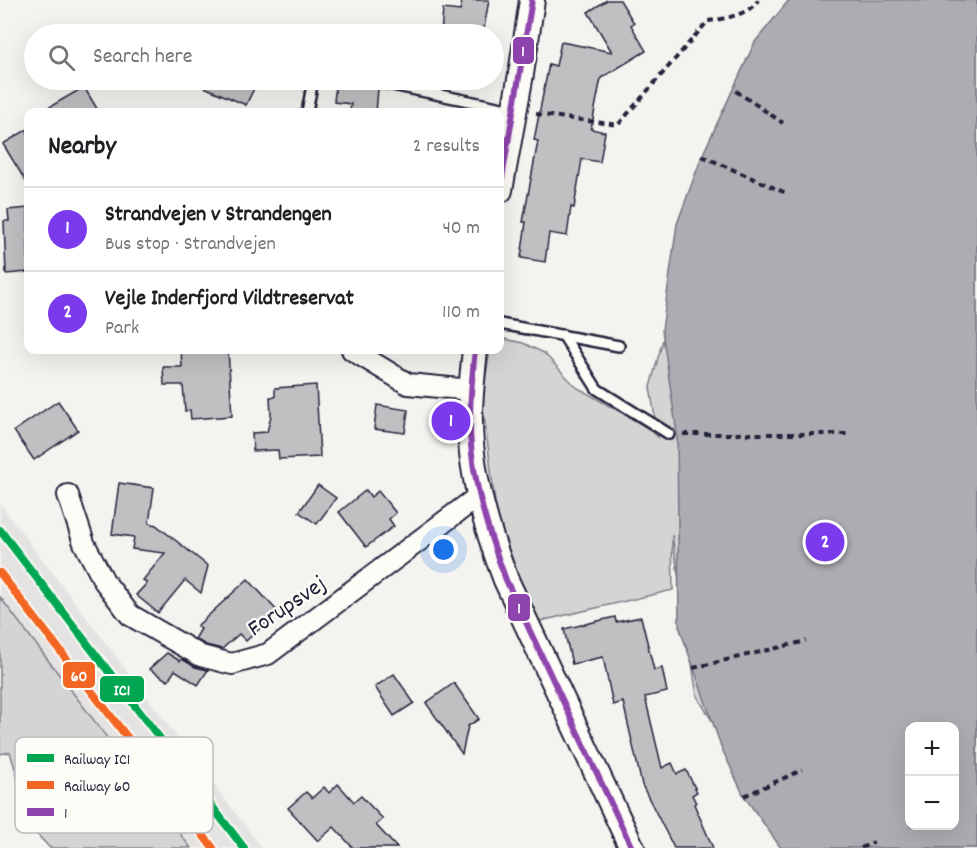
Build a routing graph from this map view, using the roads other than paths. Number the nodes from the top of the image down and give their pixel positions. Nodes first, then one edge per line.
1 (532, 0) edge
2 (311, 90) edge
3 (415, 90) edge
4 (308, 108) edge
5 (501, 108) edge
6 (504, 109) edge
7 (515, 111) junction
8 (504, 169) edge
9 (504, 325) edge
10 (563, 335) junction
11 (619, 346) dead end
12 (359, 354) edge
13 (475, 354) edge
14 (471, 390) junction
15 (673, 434) road end
16 (68, 495) dead end
17 (480, 495) junction
18 (632, 848) edge

1 - 7 street
2 - 4 lane
3 - 5 lane
6 - 7 lane
7 - 8 street
9 - 10 lane
10 - 11 lane
10 - 15 lane
12 - 14 street
13 - 14 street
14 - 17 street
16 - 17 street, Forupsvej
17 - 18 street

